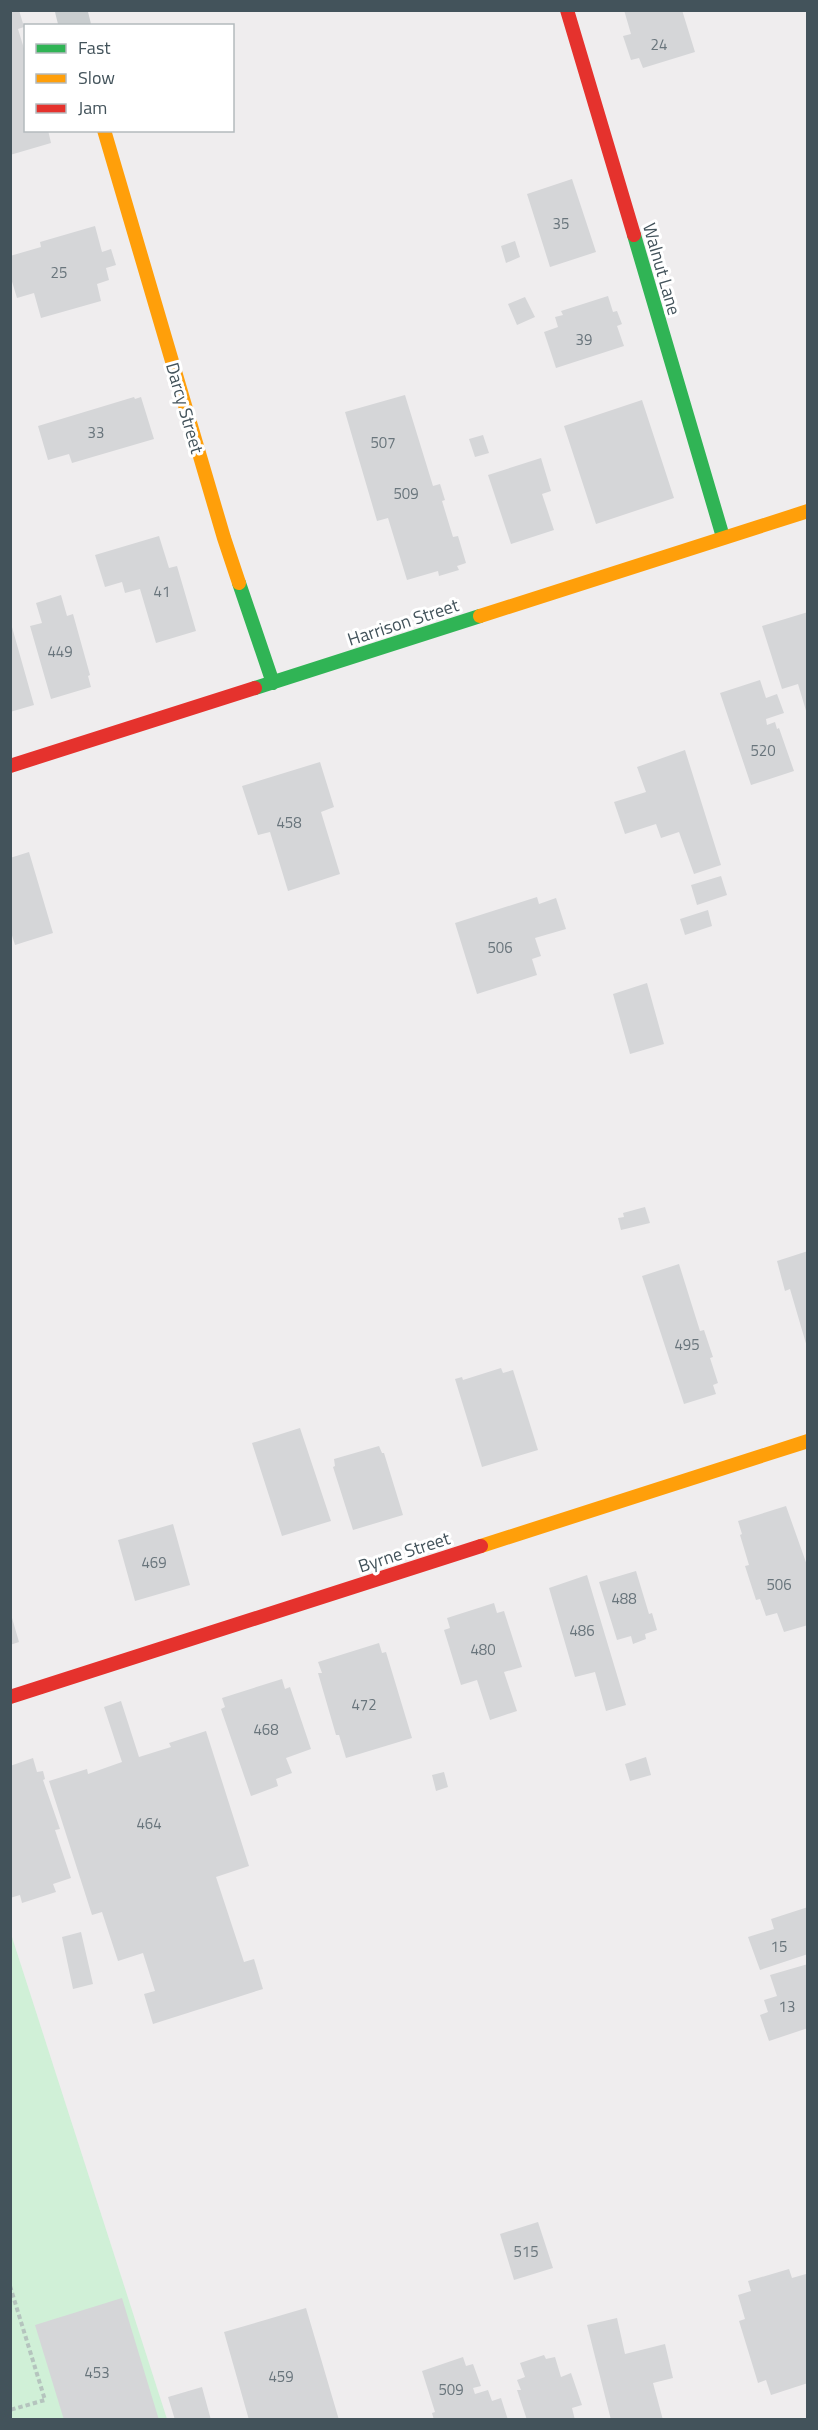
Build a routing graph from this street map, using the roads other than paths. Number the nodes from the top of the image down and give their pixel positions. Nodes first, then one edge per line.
1 (567, 10) edge
2 (105, 132) edge
3 (807, 512) edge
4 (723, 537) junction
5 (273, 683) junction
6 (10, 766) edge
7 (807, 1441) edge
8 (10, 1697) edge

1 - 4 street, Walnut Lane
2 - 5 street, Darcy Street
3 - 4 street, Harrison Street
4 - 5 street, Harrison Street
5 - 6 street, Harrison Street
7 - 8 street, Byrne Street

